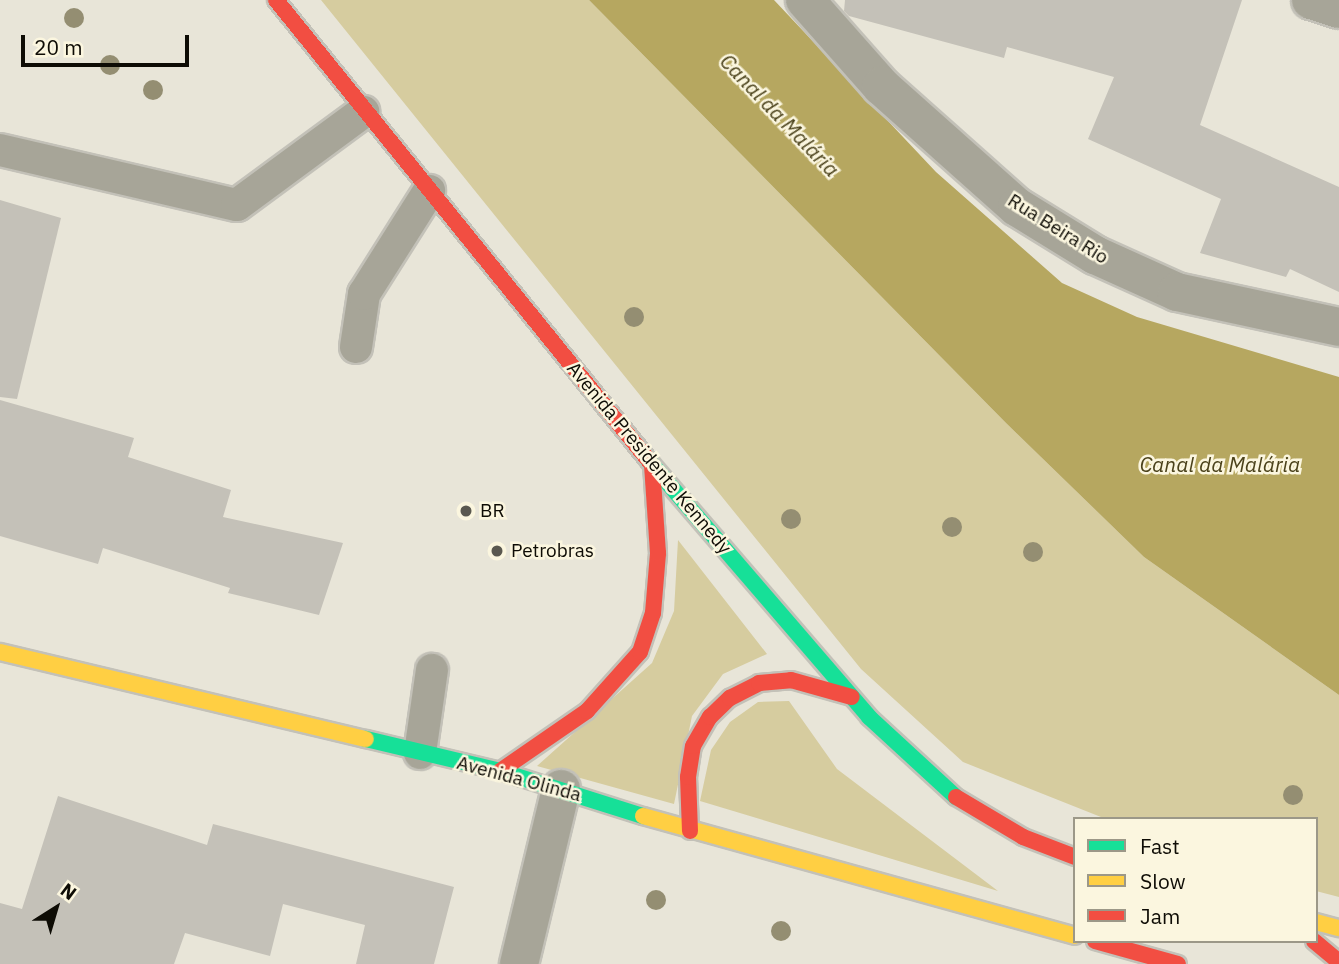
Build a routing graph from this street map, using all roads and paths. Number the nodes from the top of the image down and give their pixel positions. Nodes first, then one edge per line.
1 (275, 0) edge
2 (805, 0) edge
3 (1311, 0) edge
4 (1339, 9) edge
5 (363, 112) junction
6 (0, 150) edge
7 (429, 191) junction
8 (1339, 327) edge
9 (356, 347) dead end
10 (652, 464) junction
11 (0, 652) edge
12 (432, 670) dead end
13 (852, 697) junction
14 (420, 753) junction
15 (500, 771) junction
16 (561, 789) junction
17 (690, 831) junction
18 (1073, 856) edge
19 (1318, 923) edge
20 (1339, 928) edge
21 (1073, 935) edge
22 (1102, 943) edge
23 (1316, 943) edge
24 (1339, 962) edge
25 (519, 964) edge
26 (1178, 964) edge

1 - 5 main road, Avenida Presidente Kennedy
2 - 8 street, Rua Beira Rio
3 - 4 street
5 - 6 lane
5 - 7 main road, Avenida Presidente Kennedy
7 - 9 lane
7 - 10 main road, Avenida Presidente Kennedy
10 - 13 main road, Avenida Presidente Kennedy
10 - 15 main road
11 - 14 main road, Avenida Olinda
12 - 14 lane
13 - 17 main road
13 - 18 main road, Avenida Presidente Kennedy
14 - 15 main road, Avenida Olinda
15 - 16 main road, Avenida Olinda
16 - 17 main road, Avenida Olinda
16 - 25 street
17 - 21 main road, Avenida Olinda
19 - 20 main road
22 - 26 main road
23 - 24 main road

